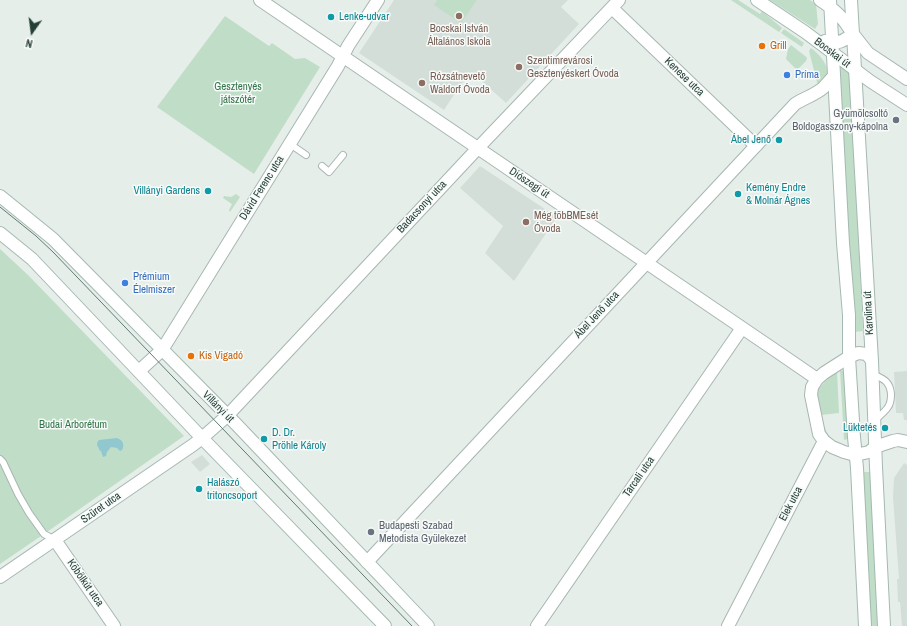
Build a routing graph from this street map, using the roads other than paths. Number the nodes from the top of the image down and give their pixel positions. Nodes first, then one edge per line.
1 (260, 0) edge
2 (378, 0) edge
3 (757, 0) edge
4 (851, 0) edge
5 (827, 2) edge
6 (615, 4) edge
7 (853, 34) junction
8 (832, 48) junction
9 (342, 57) junction
10 (855, 70) junction
11 (834, 76) junction
12 (907, 79) edge
13 (907, 105) edge
14 (290, 144) junction
15 (756, 146) junction
16 (478, 148) junction
17 (306, 155) dead end
18 (343, 155) dead end
19 (322, 166) dead end
20 (0, 196) edge
21 (0, 233) edge
22 (646, 263) junction
23 (742, 328) junction
24 (162, 350) junction
25 (849, 356) junction
26 (872, 361) junction
27 (139, 371) junction
28 (872, 374) junction
29 (817, 379) junction
30 (227, 416) junction
31 (874, 421) junction
32 (202, 438) junction
33 (824, 441) junction
34 (907, 442) edge
35 (875, 447) junction
36 (855, 455) junction
37 (0, 459) edge
38 (55, 540) junction
39 (367, 562) junction
40 (0, 577) edge
41 (114, 626) edge
42 (385, 626) edge
43 (428, 626) edge
44 (537, 626) edge
45 (728, 626) edge
46 (865, 626) edge
47 (884, 626) edge

1 - 9 street, Diószegi út
2 - 9 street, Dávid Ferenc utca
3 - 8 street, Bocskai út
4 - 7 street, Karolina út
5 - 7 street
5 - 8 street, Karolina út
6 - 15 street, Kenese utca
6 - 16 street, Badacsonyi utca
7 - 8 street
7 - 10 street, Karolina út
7 - 12 street
8 - 10 street, Bocskai út
8 - 11 street, Karolina út
9 - 14 street, Dávid Ferenc utca
9 - 16 street, Diószegi út
10 - 13 street, Bocskai út
10 - 26 street, Karolina út
11 - 15 street, Ábel Jenő utca
11 - 25 street, Karolina út
14 - 17 lane
14 - 24 street, Dávid Ferenc utca
15 - 22 street, Ábel Jenő utca
16 - 22 street, Diószegi út
16 - 30 street, Badacsonyi utca
18 - 19 lane
20 - 24 street, Villányi út
21 - 27 street
22 - 23 street, Diószegi út
22 - 39 street, Ábel Jenő utca
23 - 29 street, Diószegi út
23 - 44 street, Tarcali utca
24 - 27 street, Dávid Ferenc utca
24 - 30 street, Villányi út
25 - 26 street
25 - 29 street
25 - 36 street, Karolina út
26 - 28 street, Karolina út
27 - 32 street
28 - 31 street, Karolina út
28 - 31 lane
29 - 33 street
30 - 32 street, Badacsonyi utca
30 - 39 street, Villányi út
31 - 35 street, Karolina út
32 - 38 street, Szüret utca
32 - 42 street
33 - 36 street
33 - 45 street, Elek utca
34 - 35 street
35 - 36 street
35 - 47 street, Karolina út
36 - 46 street, Karolina út
37 - 38 lane
38 - 40 street, Szüret utca
38 - 41 street, Köbölkút utca
39 - 43 street, Villányi út

